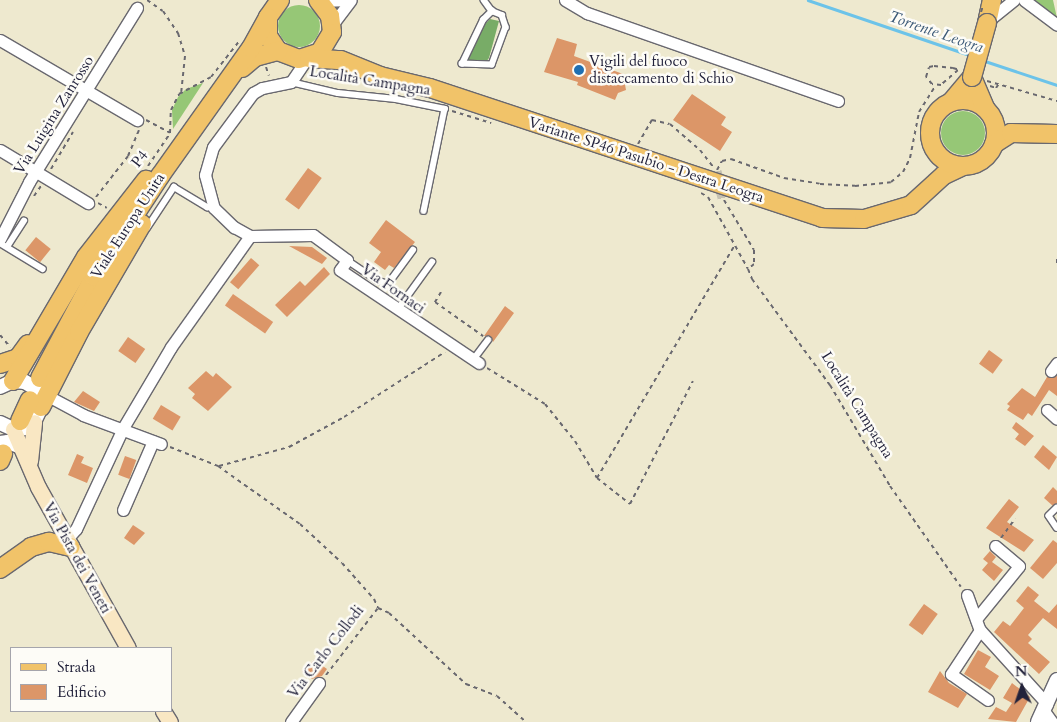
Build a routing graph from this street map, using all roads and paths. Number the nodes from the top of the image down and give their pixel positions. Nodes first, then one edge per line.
1 (147, 0) edge
2 (319, 0) edge
3 (350, 0) edge
4 (484, 0) edge
5 (565, 0) edge
6 (1014, 0) edge
7 (1024, 0) edge
8 (274, 7) edge
9 (993, 7) edge
10 (137, 8) dead end
11 (492, 11) junction
12 (1057, 25) edge
13 (332, 28) junction
14 (245, 34) dead end
15 (0, 40) edge
16 (282, 54) junction
17 (308, 58) junction
18 (355, 67) junction
19 (969, 75) junction
20 (226, 81) junction
21 (291, 82) junction
22 (998, 85) junction
23 (935, 86) junction
24 (996, 88) dead end
25 (88, 92) junction
26 (181, 92) junction
27 (838, 101) dead end
28 (1057, 101) edge
29 (952, 102) junction
30 (445, 108) junction
31 (989, 114) junction
32 (142, 120) junction
33 (77, 125) dead end
34 (500, 126) dead end
35 (1023, 131) junction
36 (1057, 134) edge
37 (178, 136) junction
38 (994, 144) junction
39 (637, 146) dead end
40 (0, 150) edge
41 (935, 151) junction
42 (963, 166) junction
43 (142, 174) dead end
44 (41, 175) junction
45 (932, 186) junction
46 (694, 188) dead end
47 (723, 198) tunnel mouth
48 (31, 201) dead end
49 (91, 202) junction
50 (214, 208) junction
51 (112, 211) dead end
52 (424, 211) dead end
53 (24, 221) dead end
54 (250, 236) junction
55 (141, 238) dead end
56 (2, 243) edge
57 (734, 246) junction
58 (413, 250) dead end
59 (1057, 259) edge
60 (347, 260) junction
61 (432, 262) dead end
62 (1057, 263) edge
63 (43, 269) dead end
64 (748, 269) junction
65 (440, 292) dead end
66 (56, 306) junction
67 (397, 311) junction
68 (488, 340) joint
69 (452, 346) junction
70 (476, 361) junction
71 (0, 364) edge
72 (40, 378) dead end
73 (5, 381) edge
74 (693, 381) dead end
75 (1047, 410) dead end
76 (21, 418) edge
77 (1057, 419) edge
78 (123, 428) junction
79 (157, 443) junction
80 (21, 447) junction
81 (1, 453) edge
82 (30, 465) junction
83 (218, 466) junction
84 (597, 478) junction
85 (1057, 508) edge
86 (123, 510) dead end
87 (1015, 519) dead end
88 (1057, 528) edge
89 (68, 543) junction
90 (994, 546) joint
91 (0, 569) edge
92 (967, 596) joint
93 (378, 608) junction
94 (978, 625) junction
95 (127, 647) edge
96 (1057, 680) edge
97 (319, 683) joint
98 (988, 700) dead end
99 (1045, 715) edge
100 (291, 722) edge
101 (526, 722) edge

1 - 26 path, P4
2 - 3 street
2 - 13 main road
3 - 13 street
4 - 11 lane
5 - 27 street
6 - 9 street
7 - 12 street
8 - 16 main road
8 - 20 main road
9 - 19 main road, bridge
10 - 25 street, Via Luigina Zanrosso
11 - 11 lane
13 - 17 main road
13 - 18 main road
14 - 26 path
15 - 25 street
16 - 17 main road
16 - 20 main road
16 - 21 street, Località Campagna
17 - 18 main road, Variante SP46 Pasubio - Destra Leogra
17 - 21 street, Località Campagna
18 - 45 main road, Variante SP46 Pasubio - Destra Leogra
19 - 22 path
19 - 23 path
19 - 23 path
19 - 29 main road
19 - 31 main road
20 - 37 main road, Viale Europa Unita
21 - 30 lane, Località Campagna
21 - 50 street
22 - 24 path
22 - 28 path
23 - 39 path
25 - 32 street
25 - 44 street, Via Luigina Zanrosso
26 - 37 path, P4
29 - 31 main road
29 - 41 main road
30 - 34 path
30 - 52 lane
31 - 35 main road
31 - 38 main road
32 - 37 path
32 - 49 path
33 - 44 path
35 - 36 main road
35 - 38 main road
37 - 43 path, P4
37 - 66 main road
37 - 72 main road, Viale Europa Unita
37 - 76 main road
38 - 42 main road
40 - 44 street
41 - 42 main road
41 - 45 main road
42 - 45 main road, Variante SP46 Pasubio - Destra Leogra
44 - 48 path
44 - 49 street
44 - 56 street, Via Luigina Zanrosso
46 - 57 path, Località Campagna
47 - 64 path
49 - 51 path
50 - 54 street, Via Fornaci
50 - 55 lane
53 - 56 lane
54 - 60 street, Via Fornaci
54 - 78 street
56 - 63 lane
57 - 64 path, Località Campagna
57 - 84 path
58 - 60 lane
59 - 62 path
60 - 67 street, Via Fornaci
61 - 67 lane
64 - 92 path, Località Campagna
65 - 68 path
66 - 71 main road
66 - 73 main road
67 - 69 street, Via Fornaci
68 - 70 lane
69 - 70 street, Via Fornaci
69 - 83 path
70 - 84 path
73 - 76 street, Via Pista dei Veneti
74 - 84 path
75 - 77 street
76 - 78 street
76 - 80 main road, Via Pista dei Veneti
76 - 82 main road, Via Pista dei Veneti
78 - 79 street
78 - 89 street
79 - 83 path
79 - 86 street
80 - 81 street
80 - 82 main road, Via Pista dei Veneti
82 - 89 main road, Via Pista dei Veneti
83 - 93 path
85 - 88 lane
87 - 90 path
89 - 91 main road
89 - 95 main road, Via Pista dei Veneti
90 - 94 street
92 - 94 street
93 - 97 path, Via Carlo Collodi
93 - 101 path, Via Carlo Collodi
94 - 98 street
94 - 99 street
96 - 99 street
97 - 100 street, Via Carlo Collodi

